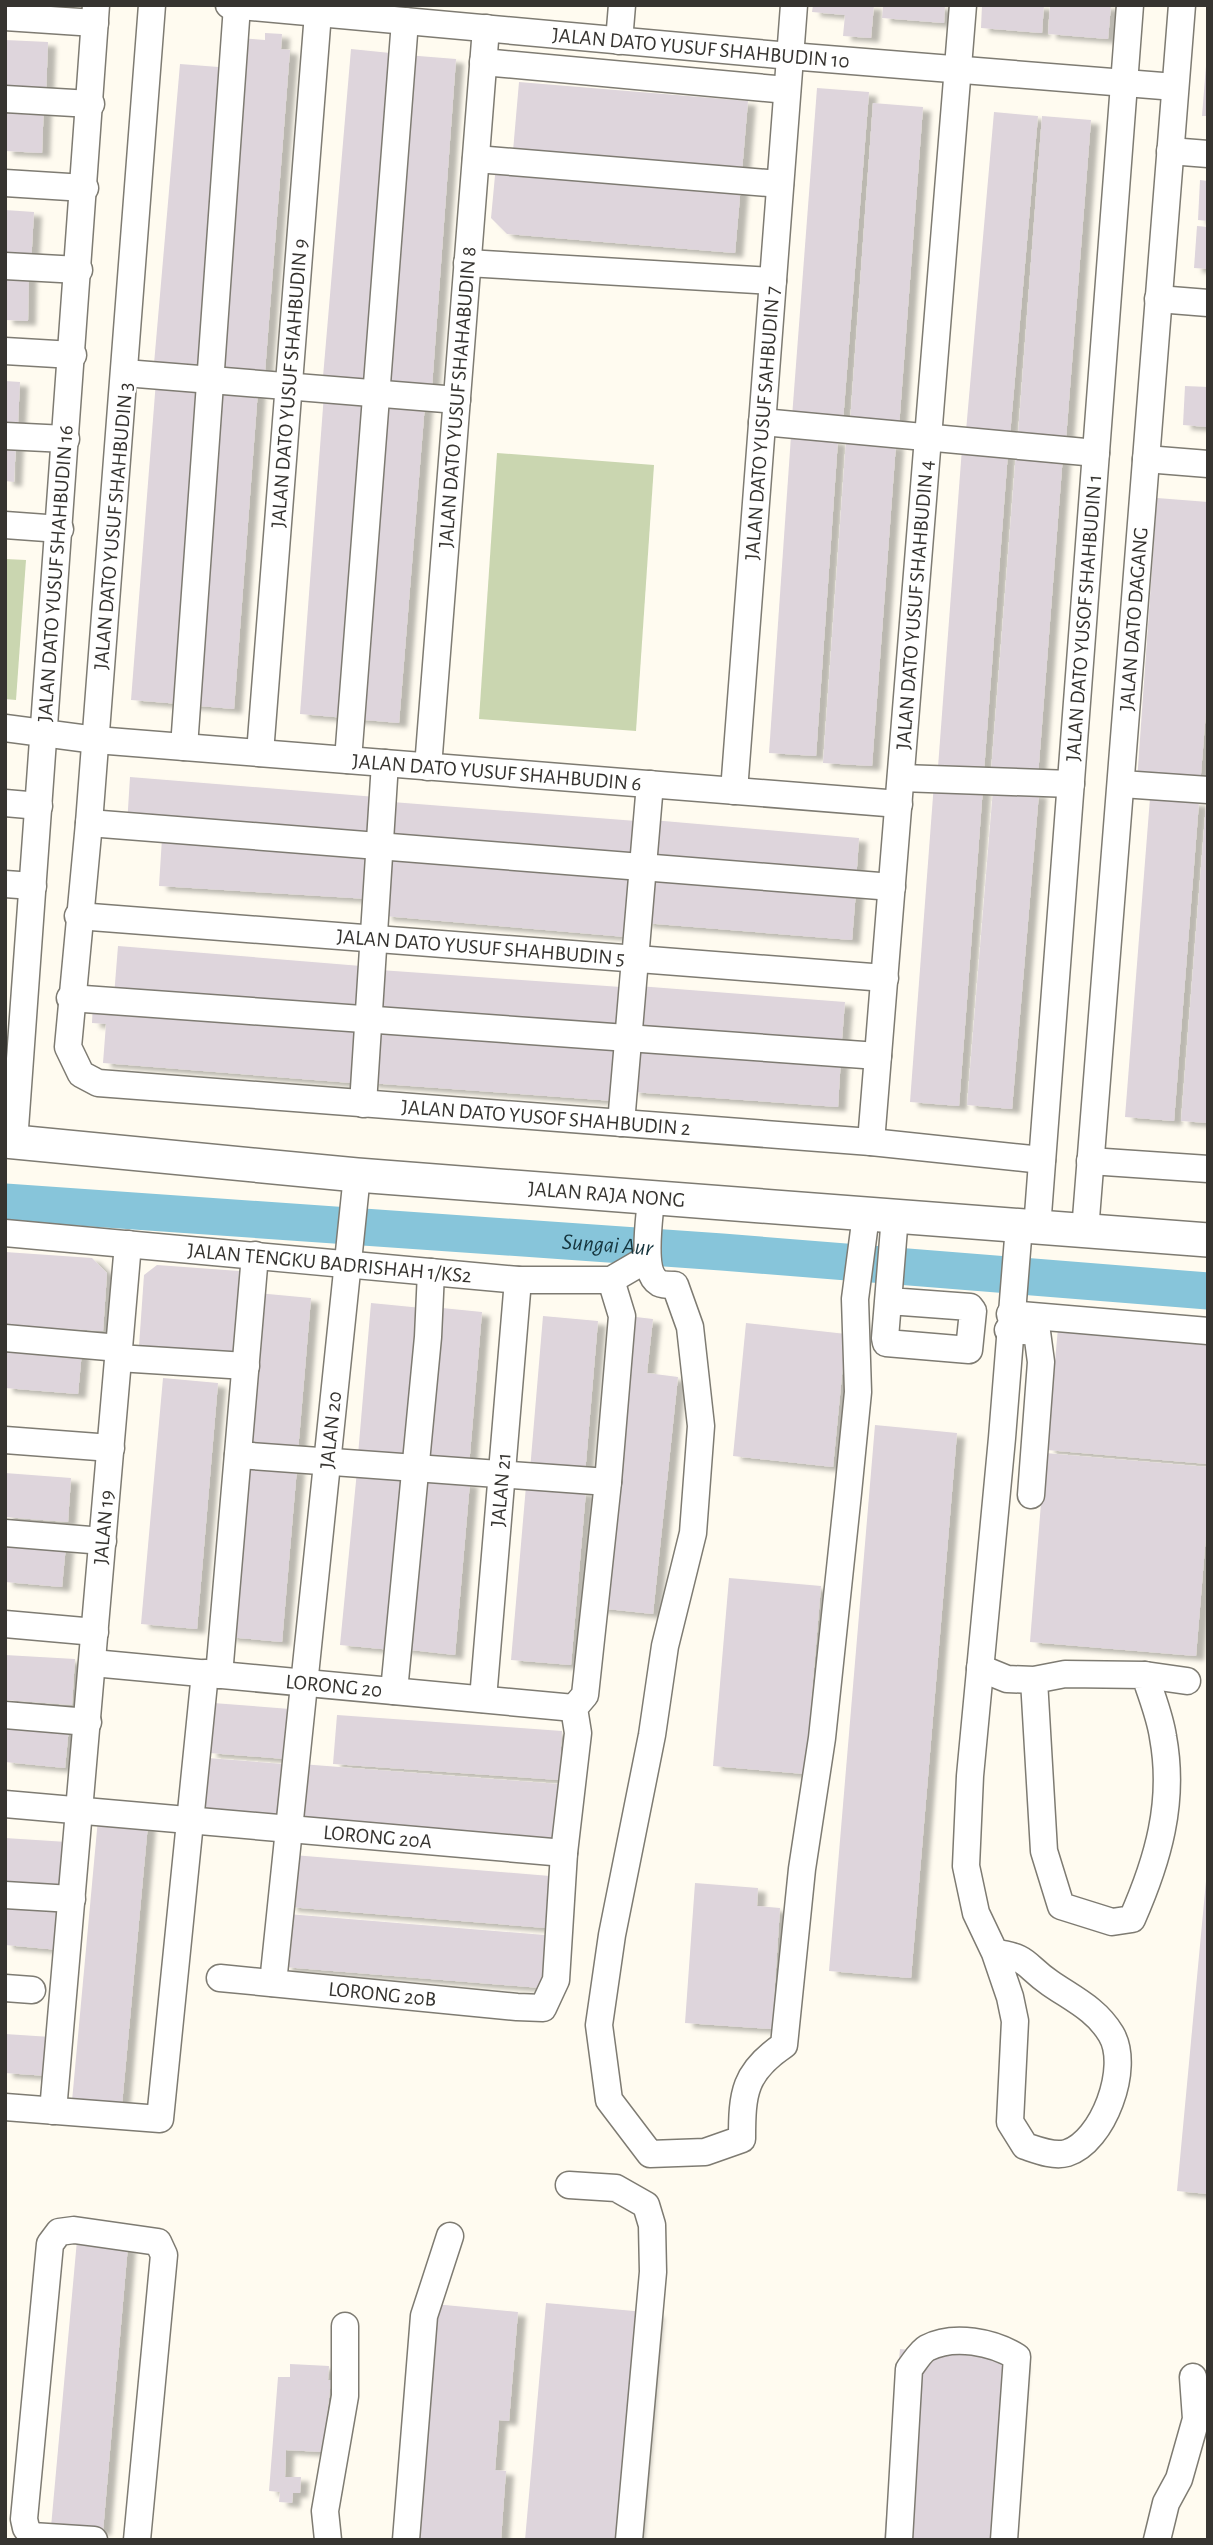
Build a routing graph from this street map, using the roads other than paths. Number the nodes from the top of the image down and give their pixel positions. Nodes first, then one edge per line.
1 (152, 5) edge
2 (229, 5) edge
3 (622, 5) edge
4 (794, 5) edge
5 (963, 5) edge
6 (1130, 5) edge
7 (1182, 5) edge
8 (237, 6) edge
9 (318, 13) junction
10 (96, 14) edge
11 (5, 17) edge
12 (405, 21) junction
13 (486, 29) junction
14 (619, 41) junction
15 (790, 56) junction
16 (483, 62) junction
17 (958, 68) junction
18 (1124, 81) junction
19 (1175, 87) junction
20 (787, 90) junction
21 (5, 99) edge
22 (91, 104) junction
23 (1170, 151) junction
24 (1208, 154) edge
25 (475, 159) junction
26 (5, 183) edge
27 (780, 184) junction
28 (85, 188) junction
29 (467, 263) junction
30 (5, 266) edge
31 (79, 270) junction
32 (773, 281) junction
33 (1158, 299) junction
34 (1208, 303) edge
35 (5, 351) edge
36 (73, 355) junction
37 (125, 373) junction
38 (211, 380) junction
39 (289, 386) junction
40 (377, 393) junction
41 (457, 400) junction
42 (762, 422) junction
43 (5, 436) edge
44 (928, 438) junction
45 (66, 439) junction
46 (1096, 453) junction
47 (1146, 459) junction
48 (1208, 464) edge
49 (5, 525) edge
50 (60, 529) junction
51 (5, 728) edge
52 (45, 731) junction
53 (96, 740) junction
54 (184, 747) junction
55 (260, 753) junction
56 (348, 760) junction
57 (385, 763) junction
58 (428, 767) junction
59 (901, 778) junction
60 (650, 784) junction
61 (1122, 784) junction
62 (1071, 785) junction
63 (1208, 790) edge
64 (734, 791) junction
65 (5, 803) edge
66 (899, 804) junction
67 (39, 806) junction
68 (89, 823) junction
69 (380, 846) junction
70 (643, 868) junction
71 (5, 884) edge
72 (33, 886) junction
73 (892, 887) junction
74 (78, 916) junction
75 (374, 938) junction
76 (635, 959) junction
77 (16, 968) edge
78 (885, 978) junction
79 (70, 999) junction
80 (369, 1020) junction
81 (628, 1038) junction
82 (68, 1047) joint
83 (878, 1056) junction
84 (12, 1072) edge
85 (363, 1104) junction
86 (621, 1123) junction
87 (10, 1142) edge
88 (872, 1142) junction
89 (1042, 1160) junction
90 (1090, 1161) junction
91 (1208, 1169) edge
92 (357, 1175) junction
93 (651, 1198) junction
94 (881, 1215) junction
95 (1028, 1227) junction
96 (1085, 1231) junction
97 (5, 1233) edge
98 (1208, 1240) edge
99 (128, 1244) junction
100 (648, 1248) junction
101 (255, 1255) junction
102 (346, 1264) junction
103 (431, 1272) junction
104 (518, 1280) junction
105 (611, 1280) junction
106 (891, 1282) dead end
107 (1023, 1323) junction
108 (1208, 1331) edge
109 (5, 1338) edge
110 (119, 1353) junction
111 (246, 1366) junction
112 (5, 1440) edge
113 (111, 1448) junction
114 (238, 1455) junction
115 (326, 1462) junction
116 (415, 1468) junction
117 (502, 1475) junction
118 (608, 1482) junction
119 (1031, 1496) dead end
120 (5, 1533) edge
121 (103, 1541) junction
122 (5, 1624) edge
123 (95, 1632) junction
124 (93, 1663) junction
125 (980, 1668) junction
126 (212, 1674) junction
127 (1144, 1675) junction
128 (1034, 1680) junction
129 (1187, 1681) dead end
130 (303, 1683) junction
131 (394, 1691) junction
132 (483, 1699) junction
133 (574, 1708) junction
134 (5, 1716) edge
135 (88, 1722) junction
136 (5, 1804) edge
137 (80, 1809) junction
138 (191, 1819) junction
139 (288, 1828) junction
140 (564, 1853) junction
141 (5, 1895) edge
142 (72, 1899) junction
143 (995, 1953) junction
144 (220, 1978) dead end
145 (273, 1983) junction
146 (5, 1988) edge
147 (33, 1990) dead end
148 (5, 2107) edge
149 (53, 2111) junction
150 (569, 2185) dead end
151 (450, 2236) dead end
152 (345, 2326) dead end
153 (1194, 2377) dead end
154 (94, 2540) edge
155 (137, 2540) edge
156 (328, 2540) edge
157 (406, 2540) edge
158 (629, 2540) edge
159 (899, 2540) edge
160 (1004, 2540) edge
161 (1157, 2540) edge

1 - 37 street, JALAN DATO YUSUF SHAHBUDIN 3
2 - 8 street, JALAN DATO YUSUF SHAHBUDIN 10
3 - 14 street
4 - 15 street, JALAN DATO YUSUF SAHBUDIN 7
5 - 17 street, JALAN DATO YUSUF SHAHBUDIN 4
6 - 18 street, JALAN DATO YUSOF SHAHBUDIN 1
7 - 19 street, JALAN DATO DAGANG
8 - 9 street, JALAN DATO YUSUF SHAHBUDIN 10
8 - 38 street
9 - 12 street, JALAN DATO YUSUF SHAHBUDIN 10
9 - 39 street, JALAN DATO YUSUF SHAHBUDIN 9
10 - 11 street
10 - 22 street, JALAN DATO YUSUF SHAHBUDIN 16
12 - 13 street, JALAN DATO YUSUF SHAHBUDIN 10
12 - 40 street
13 - 14 street, JALAN DATO YUSUF SHAHBUDIN 10
13 - 16 street, JALAN DATO YUSUF SHAHABUDIN 8
14 - 15 street, JALAN DATO YUSUF SHAHBUDIN 10
15 - 17 street, JALAN DATO YUSUF SHAHBUDIN 10
15 - 20 street, JALAN DATO YUSUF SAHBUDIN 7
16 - 20 street
16 - 25 street, JALAN DATO YUSUF SHAHABUDIN 8
17 - 18 street, JALAN DATO YUSUF SHAHBUDIN 10
17 - 44 street, JALAN DATO YUSUF SHAHBUDIN 4
18 - 19 street, JALAN DATO YUSUF SHAHBUDIN 10
18 - 46 street, JALAN DATO YUSOF SHAHBUDIN 1
19 - 23 street, JALAN DATO DAGANG
20 - 27 street, JALAN DATO YUSUF SAHBUDIN 7
21 - 22 street
22 - 28 street, JALAN DATO YUSUF SHAHBUDIN 16
23 - 24 street
23 - 33 street, JALAN DATO DAGANG
25 - 27 street
25 - 29 street, JALAN DATO YUSUF SHAHABUDIN 8
26 - 28 street
27 - 32 street, JALAN DATO YUSUF SAHBUDIN 7
28 - 31 street, JALAN DATO YUSUF SHAHBUDIN 16
29 - 32 street
29 - 41 street, JALAN DATO YUSUF SHAHABUDIN 8
30 - 31 street
31 - 36 street, JALAN DATO YUSUF SHAHBUDIN 16
32 - 42 street, JALAN DATO YUSUF SAHBUDIN 7
33 - 34 street
33 - 47 street, JALAN DATO DAGANG
35 - 36 street
36 - 45 street, JALAN DATO YUSUF SHAHBUDIN 16
37 - 38 street
37 - 53 street, JALAN DATO YUSUF SHAHBUDIN 3
38 - 39 street
38 - 54 street
39 - 40 street
39 - 55 street, JALAN DATO YUSUF SHAHBUDIN 9
40 - 41 street
40 - 56 street
41 - 58 street, JALAN DATO YUSUF SHAHABUDIN 8
42 - 44 street
42 - 64 street, JALAN DATO YUSUF SAHBUDIN 7
43 - 45 street
44 - 46 street
44 - 59 street, JALAN DATO YUSUF SHAHBUDIN 4
45 - 50 street, JALAN DATO YUSUF SHAHBUDIN 16
46 - 62 street, JALAN DATO YUSOF SHAHBUDIN 1
47 - 48 street
47 - 61 street, JALAN DATO DAGANG
49 - 50 street
50 - 52 street, JALAN DATO YUSUF SHAHBUDIN 16
51 - 52 street, JALAN DATO YUSUF SHAHBUDIN 6
52 - 53 street, JALAN DATO YUSUF SHAHBUDIN 6
52 - 67 street, JALAN DATO YUSUF SHAHBUDIN 16
53 - 54 street, JALAN DATO YUSUF SHAHBUDIN 6
53 - 68 street, JALAN DATO YUSUF SHAHBUDIN 3
54 - 55 street, JALAN DATO YUSUF SHAHBUDIN 6
55 - 56 street, JALAN DATO YUSUF SHAHBUDIN 6
56 - 57 street, JALAN DATO YUSUF SHAHBUDIN 6
57 - 58 street, JALAN DATO YUSUF SHAHBUDIN 6
57 - 69 street
58 - 60 street, JALAN DATO YUSUF SHAHBUDIN 6
59 - 62 street
59 - 66 street, JALAN DATO YUSUF SHAHBUDIN 4
60 - 64 street, JALAN DATO YUSUF SHAHBUDIN 6
60 - 70 street
61 - 63 street
61 - 90 street, JALAN DATO DAGANG
62 - 89 street, JALAN DATO YUSOF SHAHBUDIN 1
64 - 66 street, JALAN DATO YUSUF SHAHBUDIN 6
65 - 67 street
66 - 73 street, JALAN DATO YUSUF SHAHBUDIN 4
67 - 72 street, JALAN DATO YUSUF SHAHBUDIN 16
68 - 69 street
68 - 74 street, JALAN DATO YUSUF SHAHBUDIN 3
69 - 70 street
69 - 75 street
70 - 73 street
70 - 76 street
71 - 72 street
72 - 77 street, JALAN DATO YUSUF SHAHBUDIN 16
73 - 78 street, JALAN DATO YUSUF SHAHBUDIN 4
74 - 75 street, JALAN DATO YUSUF SHAHBUDIN 5
74 - 79 street, JALAN DATO YUSUF SHAHBUDIN 3
75 - 76 street, JALAN DATO YUSUF SHAHBUDIN 5
75 - 80 street
76 - 78 street, JALAN DATO YUSUF SHAHBUDIN 5
76 - 81 street
77 - 84 street, JALAN DATO YUSUF SHAHBUDIN 16
78 - 83 street, JALAN DATO YUSUF SHAHBUDIN 4
79 - 80 street
79 - 82 street, JALAN DATO YUSUF SHAHBUDIN 3
80 - 81 street
80 - 85 street
81 - 83 street
81 - 86 street
82 - 85 street, JALAN DATO YUSOF SHAHBUDIN 2
83 - 88 street, JALAN DATO YUSUF SHAHBUDIN 4
84 - 87 street, JALAN DATO YUSUF SHAHBUDIN 16
85 - 86 street, JALAN DATO YUSOF SHAHBUDIN 2
86 - 88 street, JALAN DATO YUSOF SHAHBUDIN 2
87 - 92 main road, JALAN RAJA NONG
88 - 89 street, JALAN DATO YUSOF SHAHBUDIN 2
89 - 95 street, JALAN DATO YUSOF SHAHBUDIN 1
90 - 91 street
90 - 96 street, JALAN DATO DAGANG
92 - 93 main road, JALAN RAJA NONG
92 - 102 street, JALAN 20
93 - 94 main road, JALAN RAJA NONG
93 - 100 street
94 - 95 main road, JALAN RAJA NONG
94 - 100 street
94 - 106 street
95 - 96 main road, JALAN RAJA NONG
95 - 107 street, JALAN DATO YUSOF SHAHBUDIN 1
96 - 98 main road, JALAN RAJA NONG
97 - 99 street, JALAN TENGKU BADRISHAH 1/KS2
99 - 101 street, JALAN TENGKU BADRISHAH 1/KS2
99 - 110 street, JALAN 19
100 - 105 street
101 - 102 street, JALAN TENGKU BADRISHAH 1/KS2
101 - 111 street
102 - 103 street, JALAN TENGKU BADRISHAH 1/KS2
102 - 115 street, JALAN 20
103 - 104 street, JALAN TENGKU BADRISHAH 1/KS2
103 - 116 street
104 - 105 street, JALAN TENGKU BADRISHAH 1/KS2
104 - 117 street, JALAN 21
105 - 118 street
107 - 108 street
107 - 119 street
107 - 125 street
109 - 110 street
110 - 111 street
110 - 113 street, JALAN 19
111 - 114 street
112 - 113 street
113 - 121 street, JALAN 19
114 - 115 street
114 - 126 street
115 - 116 street
115 - 130 street, JALAN 20
116 - 117 street
116 - 131 street
117 - 118 street
117 - 132 street, JALAN 21
118 - 133 street
120 - 121 street
121 - 123 street, JALAN 19
122 - 123 street
123 - 124 street, JALAN 19
124 - 126 street, LORONG 20
124 - 135 street, JALAN 19
125 - 128 street
125 - 143 street
126 - 130 street, LORONG 20
126 - 138 street
127 - 128 street
127 - 128 street
127 - 129 street
130 - 131 street, LORONG 20
130 - 139 street, JALAN 20
131 - 132 street, LORONG 20
132 - 133 street, LORONG 20
133 - 140 street
134 - 135 street
135 - 137 street, JALAN 19
136 - 137 street, LORONG 20A
137 - 138 street, LORONG 20A
137 - 142 street, JALAN 19
138 - 139 street, LORONG 20A
138 - 149 street
139 - 140 street, LORONG 20A
139 - 145 street, JALAN 20
140 - 145 street, LORONG 20B
141 - 142 street
142 - 149 street, JALAN 19
143 - 143 street
144 - 145 street, LORONG 20B
146 - 147 street
148 - 149 street
150 - 158 street
151 - 157 street
152 - 156 street
153 - 161 street
154 - 155 street
159 - 160 street

